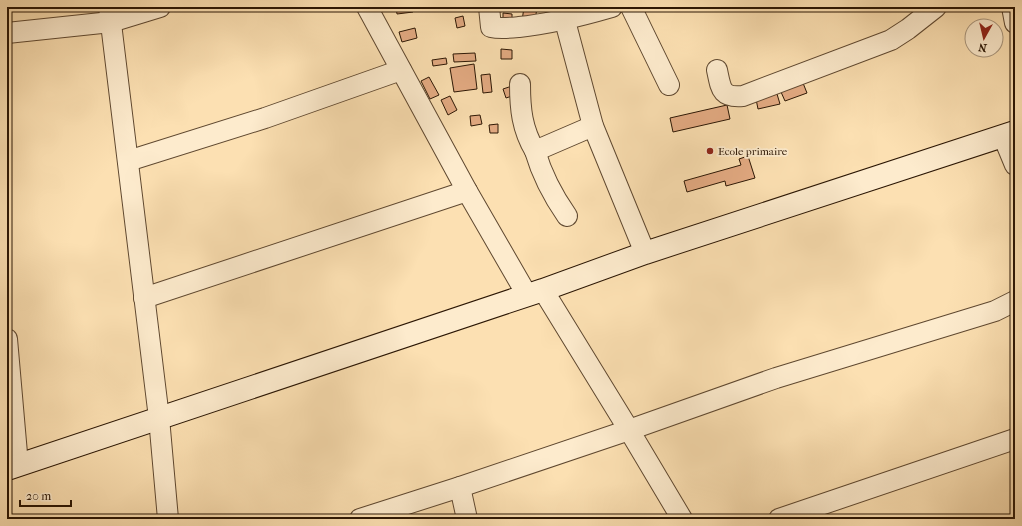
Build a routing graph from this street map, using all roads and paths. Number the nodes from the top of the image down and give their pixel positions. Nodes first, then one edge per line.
1 (160, 7) edge
2 (367, 7) edge
3 (489, 7) edge
4 (612, 7) edge
5 (936, 7) edge
6 (1012, 7) edge
7 (636, 9) edge
8 (110, 15) edge
9 (565, 21) junction
10 (1015, 23) edge
11 (7, 33) edge
12 (401, 70) junction
13 (717, 70) dead end
14 (520, 84) dead end
15 (669, 85) dead end
16 (593, 126) junction
17 (1009, 134) edge
18 (535, 150) junction
19 (128, 160) junction
20 (1015, 165) edge
21 (467, 191) junction
22 (567, 216) dead end
23 (646, 253) junction
24 (535, 292) junction
25 (144, 298) junction
26 (1015, 301) edge
27 (7, 338) edge
28 (159, 418) junction
29 (629, 430) junction
30 (1015, 439) edge
31 (12, 467) edge
32 (460, 487) junction
33 (168, 519) edge
34 (360, 519) edge
35 (467, 519) edge
36 (682, 519) edge
37 (779, 519) edge

1 - 8 street
2 - 12 street
3 - 9 street
4 - 9 street
5 - 13 street
6 - 10 street
7 - 15 street
8 - 11 street
8 - 19 street
9 - 16 street
12 - 19 street
12 - 21 street
14 - 18 street
16 - 18 street
16 - 23 street
17 - 20 street
17 - 23 street
18 - 22 street
19 - 25 street
21 - 24 street
21 - 25 street
23 - 24 street
24 - 28 street
24 - 29 street
25 - 28 street
26 - 29 street
27 - 31 street
28 - 31 street
28 - 33 street
29 - 32 street
29 - 36 street
30 - 37 street
32 - 34 street
32 - 35 street

